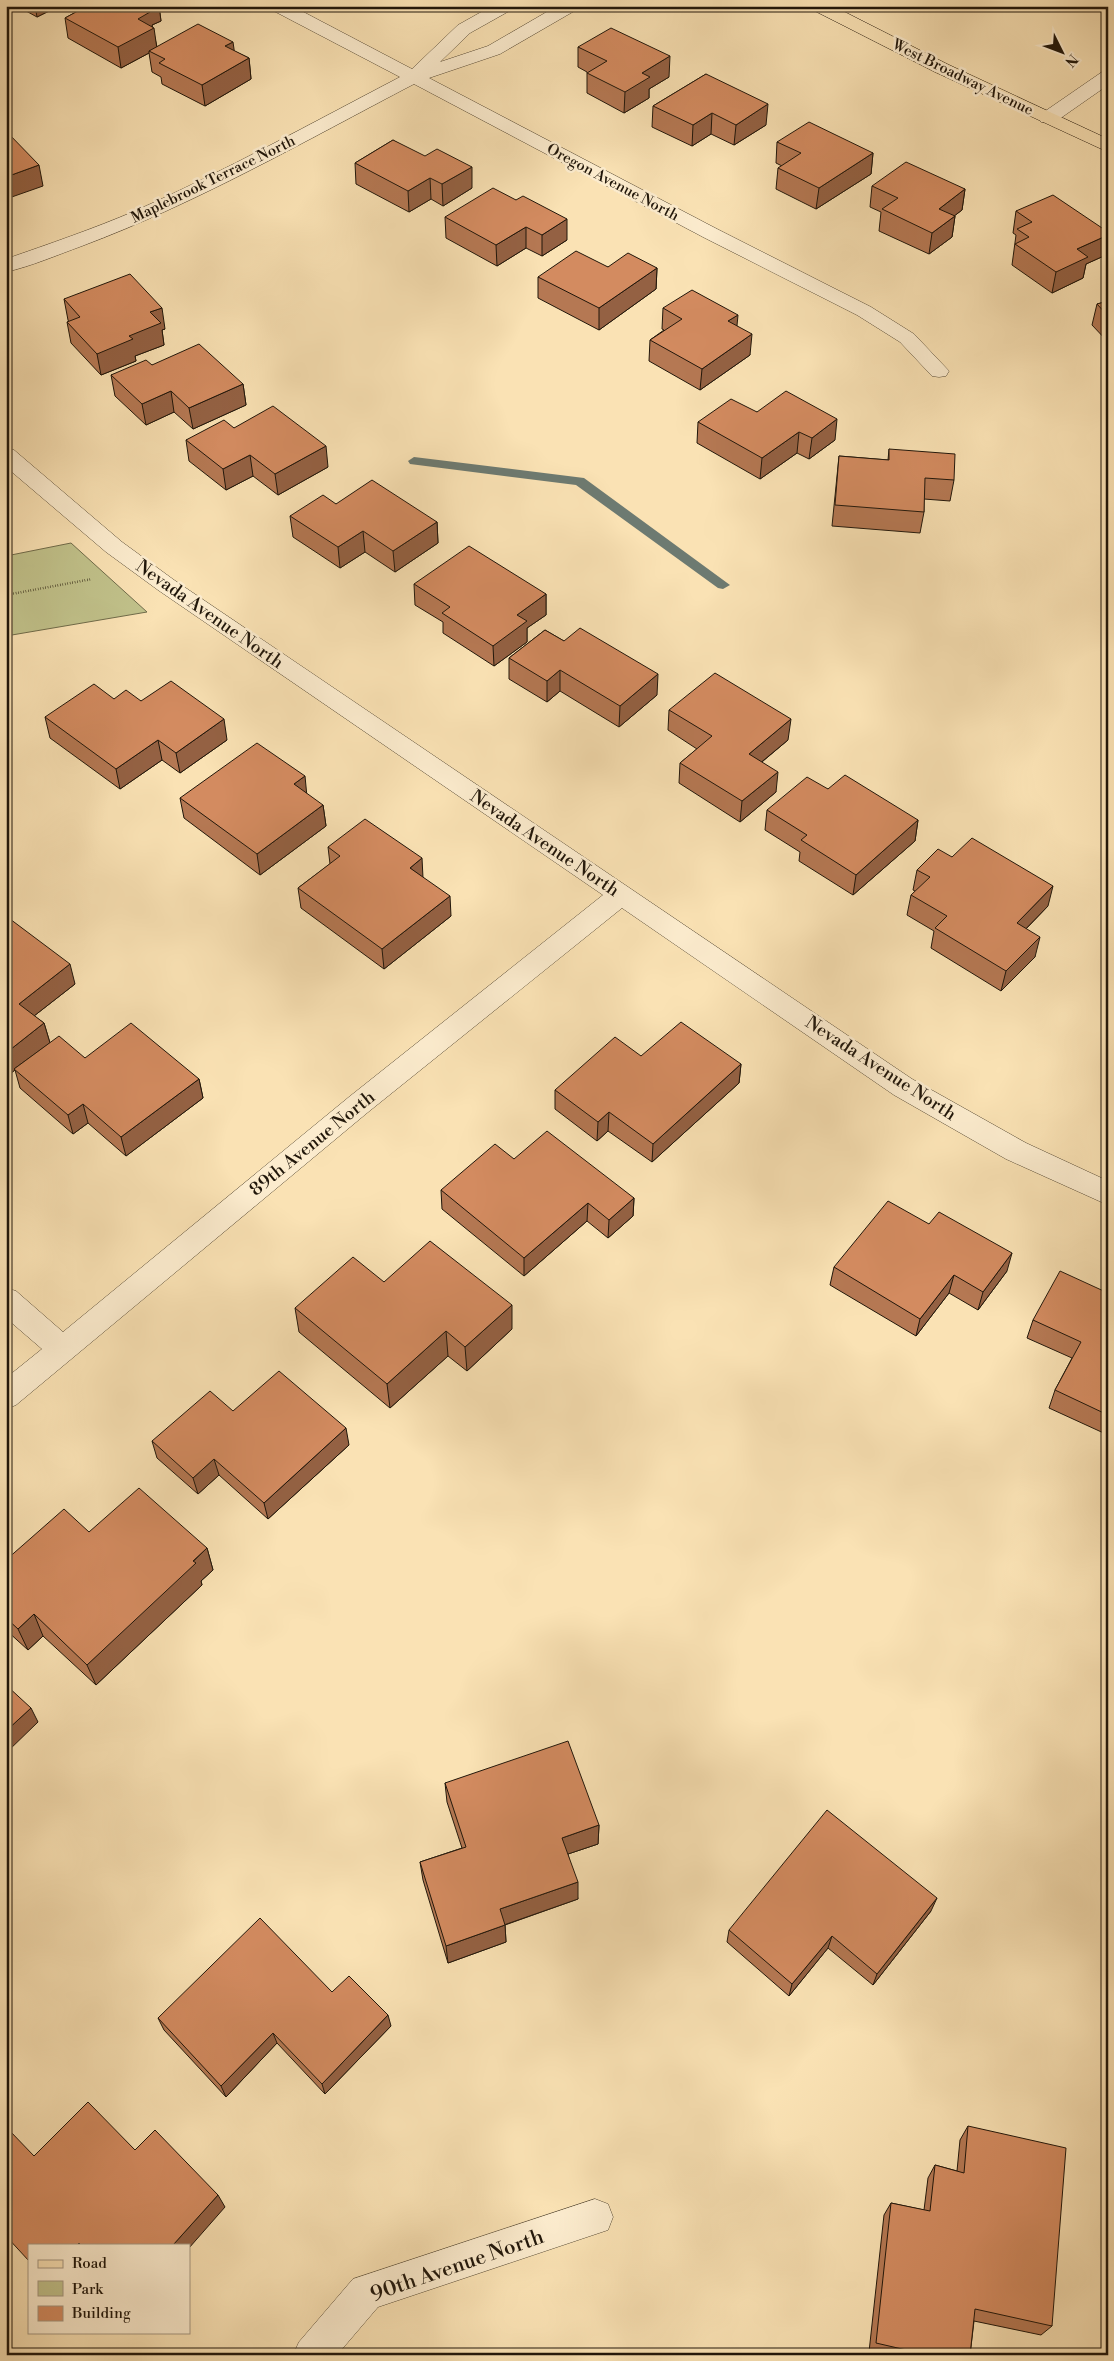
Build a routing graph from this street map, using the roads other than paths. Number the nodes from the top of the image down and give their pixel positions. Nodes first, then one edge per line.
1 (278, 6) edge
2 (505, 6) edge
3 (570, 6) edge
4 (819, 6) edge
5 (1108, 76) edge
6 (414, 77) junction
7 (1048, 118) junction
8 (1108, 146) edge
9 (6, 266) edge
10 (939, 371) dead end
11 (6, 455) edge
12 (621, 895) junction
13 (1108, 1194) edge
14 (6, 1300) edge
15 (63, 1349) junction
16 (6, 1396) edge
17 (595, 2217) dead end
18 (312, 2355) edge

1 - 6 street, Oregon Avenue North
2 - 6 street, Maplebrook Terrace North
3 - 6 street, Maplebrook Terrace North
4 - 7 main road, West Broadway Avenue
5 - 7 street
6 - 9 street, Maplebrook Terrace North
6 - 10 street, Oregon Avenue North
7 - 8 main road, West Broadway Avenue
11 - 12 street, Nevada Avenue North
12 - 13 street, Nevada Avenue North
12 - 15 street, 89th Avenue North
14 - 15 street
15 - 16 street, 89th Avenue North
17 - 18 street, 90th Avenue North

